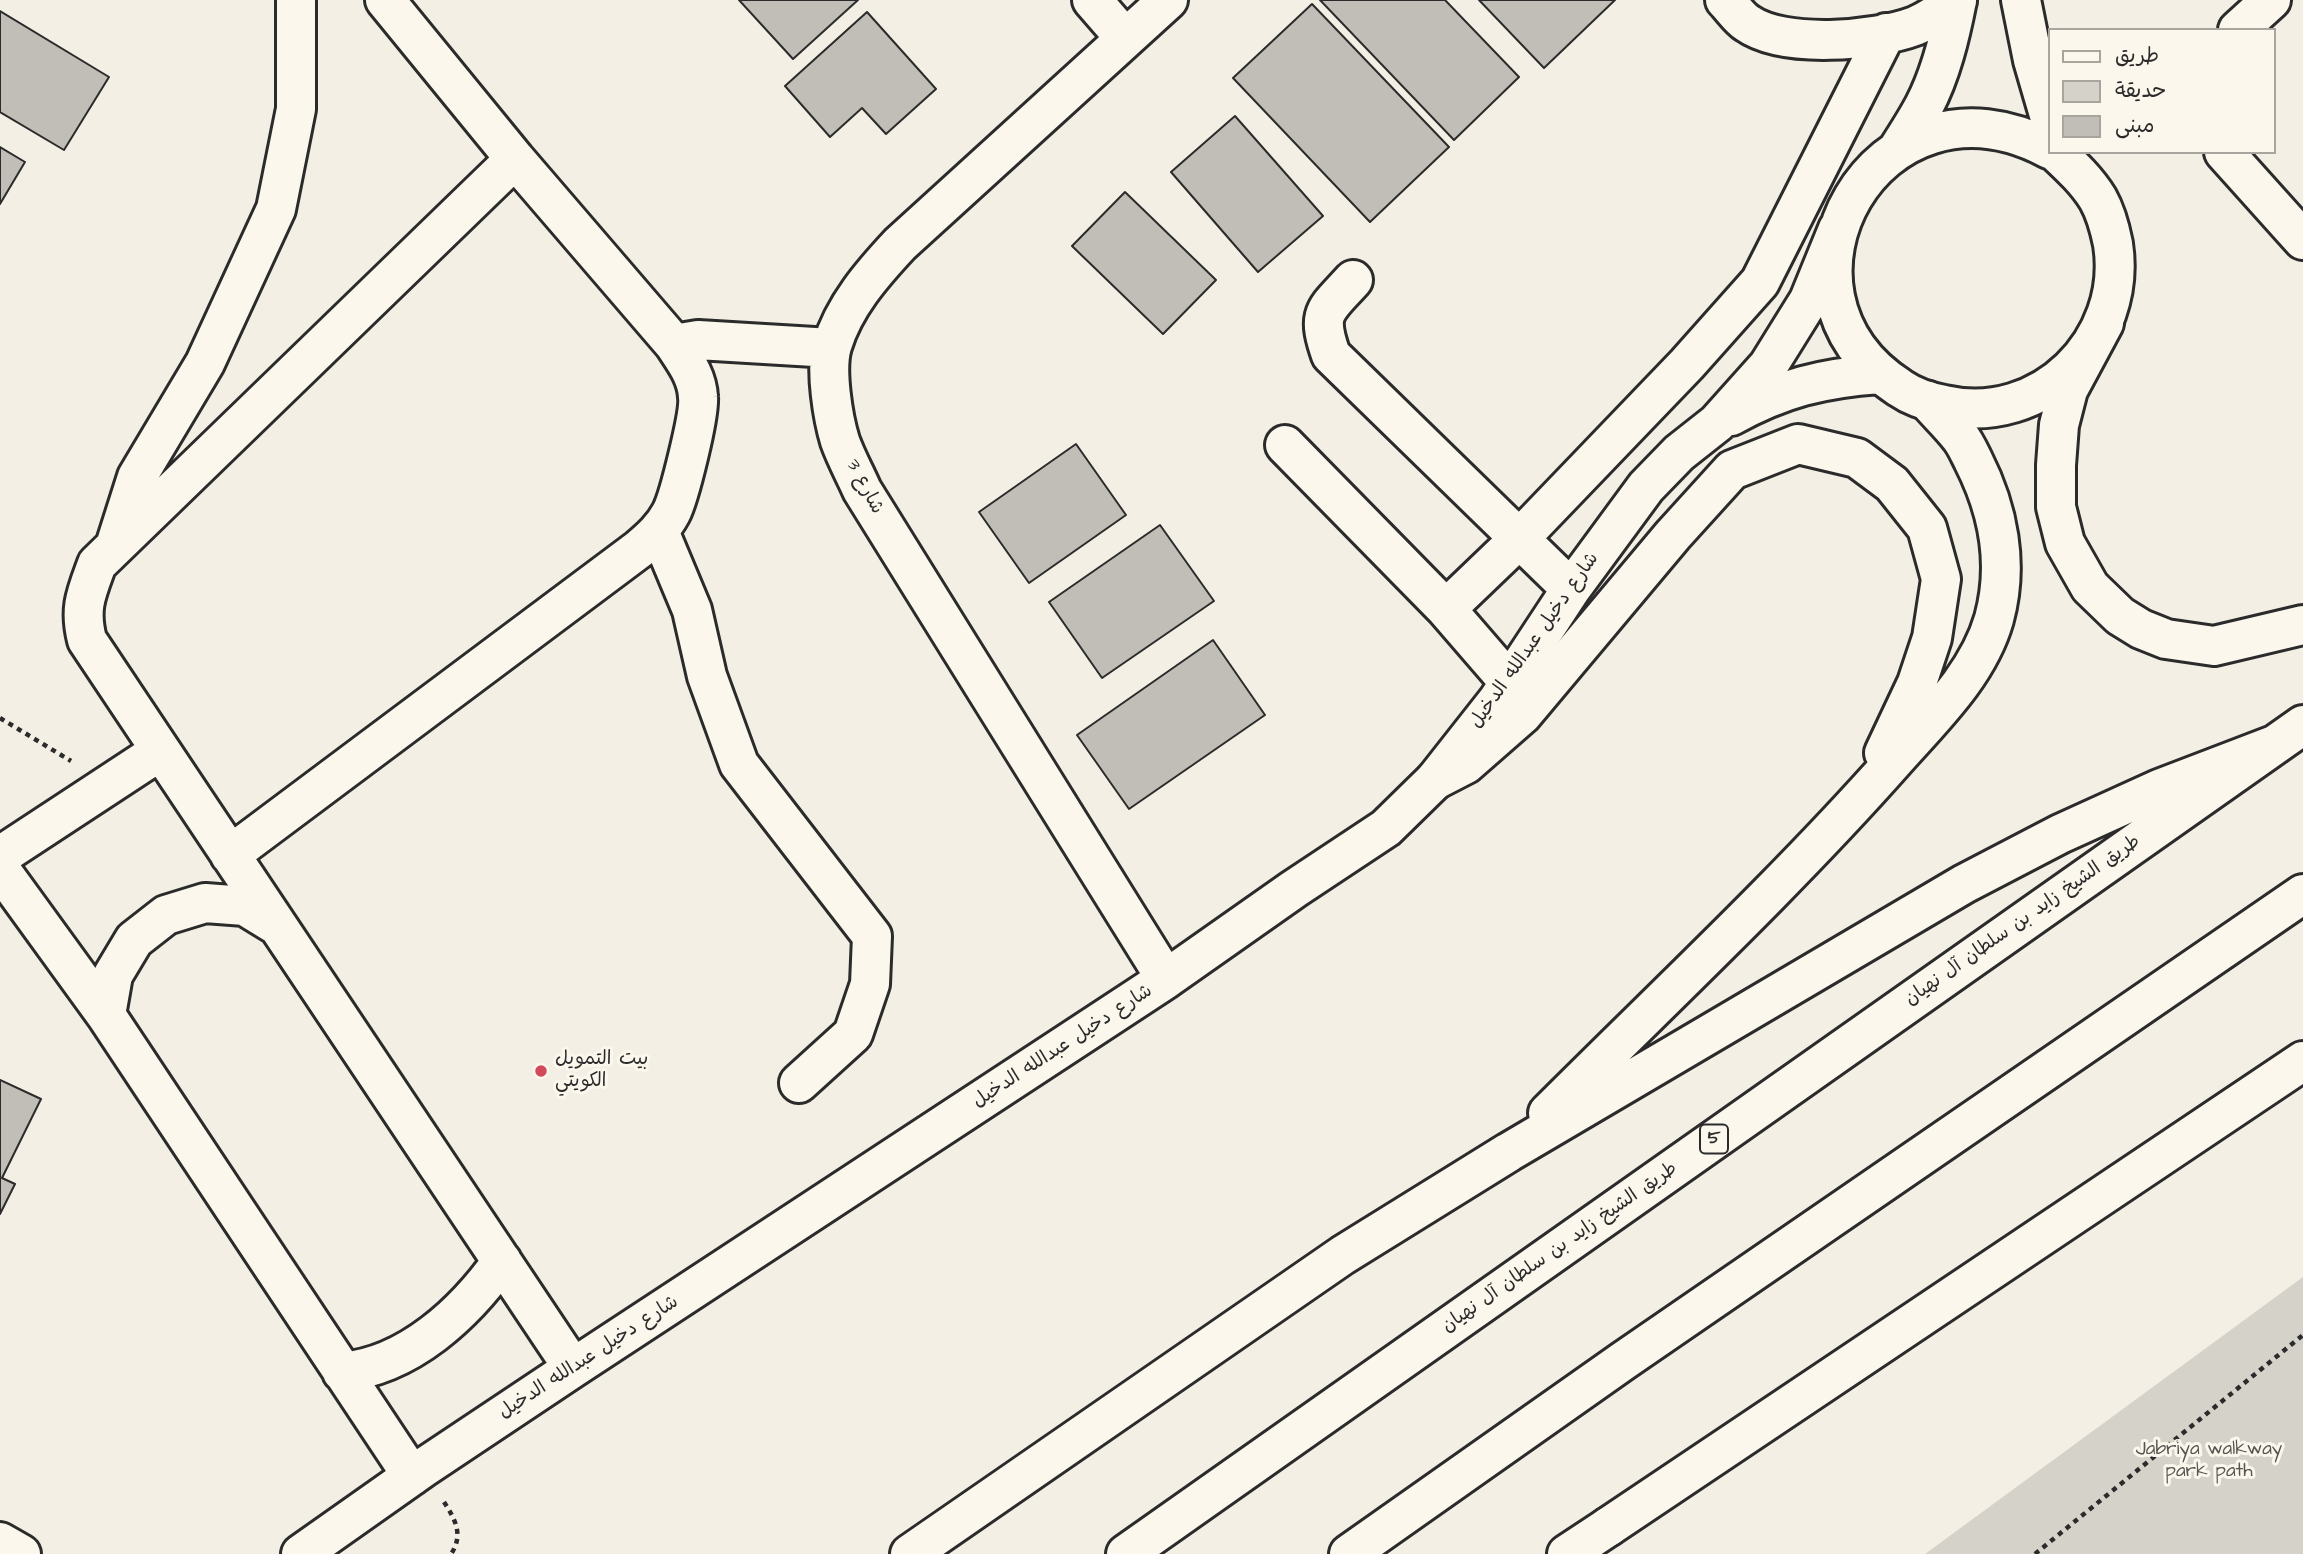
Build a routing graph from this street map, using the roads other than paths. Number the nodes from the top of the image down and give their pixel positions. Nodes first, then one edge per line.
1 (296, 0) edge
2 (385, 0) edge
3 (1092, 0) edge
4 (1168, 0) edge
5 (1725, 0) edge
6 (1957, 0) edge
7 (2021, 0) edge
8 (2271, 0) edge
9 (2240, 28) edge
10 (1886, 33) junction
11 (1125, 38) junction
12 (2048, 112) edge
13 (2048, 148) edge
14 (1898, 149) junction
15 (2226, 154) edge
16 (515, 159) junction
17 (2068, 160) edge
18 (1838, 229) junction
19 (2303, 240) edge
20 (1353, 280) dead end
21 (2104, 323) junction
22 (674, 344) junction
23 (831, 348) junction
24 (1880, 374) junction
25 (1928, 401) junction
26 (1717, 423) junction
27 (1284, 445) dead end
28 (659, 531) junction
29 (1519, 540) junction
30 (115, 546) junction
31 (1571, 589) junction
32 (1446, 608) junction
33 (2303, 625) edge
34 (1510, 683) junction
35 (2289, 735) edge
36 (160, 751) junction
37 (1435, 780) junction
38 (1865, 793) junction
39 (230, 855) junction
40 (0, 856) edge
41 (0, 869) edge
42 (2303, 894) edge
43 (278, 926) junction
44 (1166, 978) junction
45 (106, 1015) junction
46 (2303, 1061) edge
47 (799, 1083) dead end
48 (1509, 1152) junction
49 (502, 1261) junction
50 (573, 1368) junction
51 (342, 1372) junction
52 (417, 1472) junction
53 (1608, 1527) junction
54 (0, 1542) edge
55 (21, 1554) edge
56 (300, 1554) edge
57 (910, 1554) edge
58 (1126, 1554) edge
59 (1349, 1554) edge
60 (1567, 1554) edge
61 (1575, 1554) edge

1 - 30 main road
2 - 16 main road
3 - 11 main road
4 - 11 main road, شارع 3
5 - 10 main road
6 - 10 main road
6 - 14 main road
7 - 12 main road
8 - 9 main road
10 - 29 main road
11 - 23 main road, شارع 3
13 - 14 main road
14 - 18 main road
15 - 19 main road
16 - 22 main road
16 - 30 main road
17 - 21 main road
18 - 24 main road
18 - 26 main road, شارع دخيل عبدالله الدخيل
20 - 29 main road
21 - 25 main road
21 - 33 main road
22 - 23 main road
22 - 28 main road
23 - 44 main road, شارع 3
24 - 25 main road
24 - 26 main road, شارع دخيل عبدالله الدخيل
25 - 38 main road
26 - 31 main road, شارع دخيل عبدالله الدخيل
27 - 32 main road
28 - 39 main road
28 - 47 main road
29 - 31 main road
29 - 32 main road
30 - 36 main road
31 - 34 main road, شارع دخيل عبدالله الدخيل
32 - 34 main road
34 - 37 main road, شارع دخيل عبدالله الدخيل
35 - 48 main road
35 - 58 main road, طريق الشيخ زايد بن سلطان آل نهيان / 5
36 - 39 main road
36 - 40 main road
37 - 38 main road
37 - 44 main road, شارع دخيل عبدالله الدخيل
38 - 48 main road
39 - 43 main road
41 - 45 main road
42 - 59 main road
43 - 45 main road
43 - 49 main road
44 - 50 main road, شارع دخيل عبدالله الدخيل
45 - 51 main road
46 - 53 main road
48 - 57 main road
49 - 50 main road
49 - 51 main road
50 - 52 main road, شارع دخيل عبدالله الدخيل
51 - 52 main road
52 - 56 main road, شارع دخيل عبدالله الدخيل
53 - 60 main road
53 - 61 main road
54 - 55 main road

